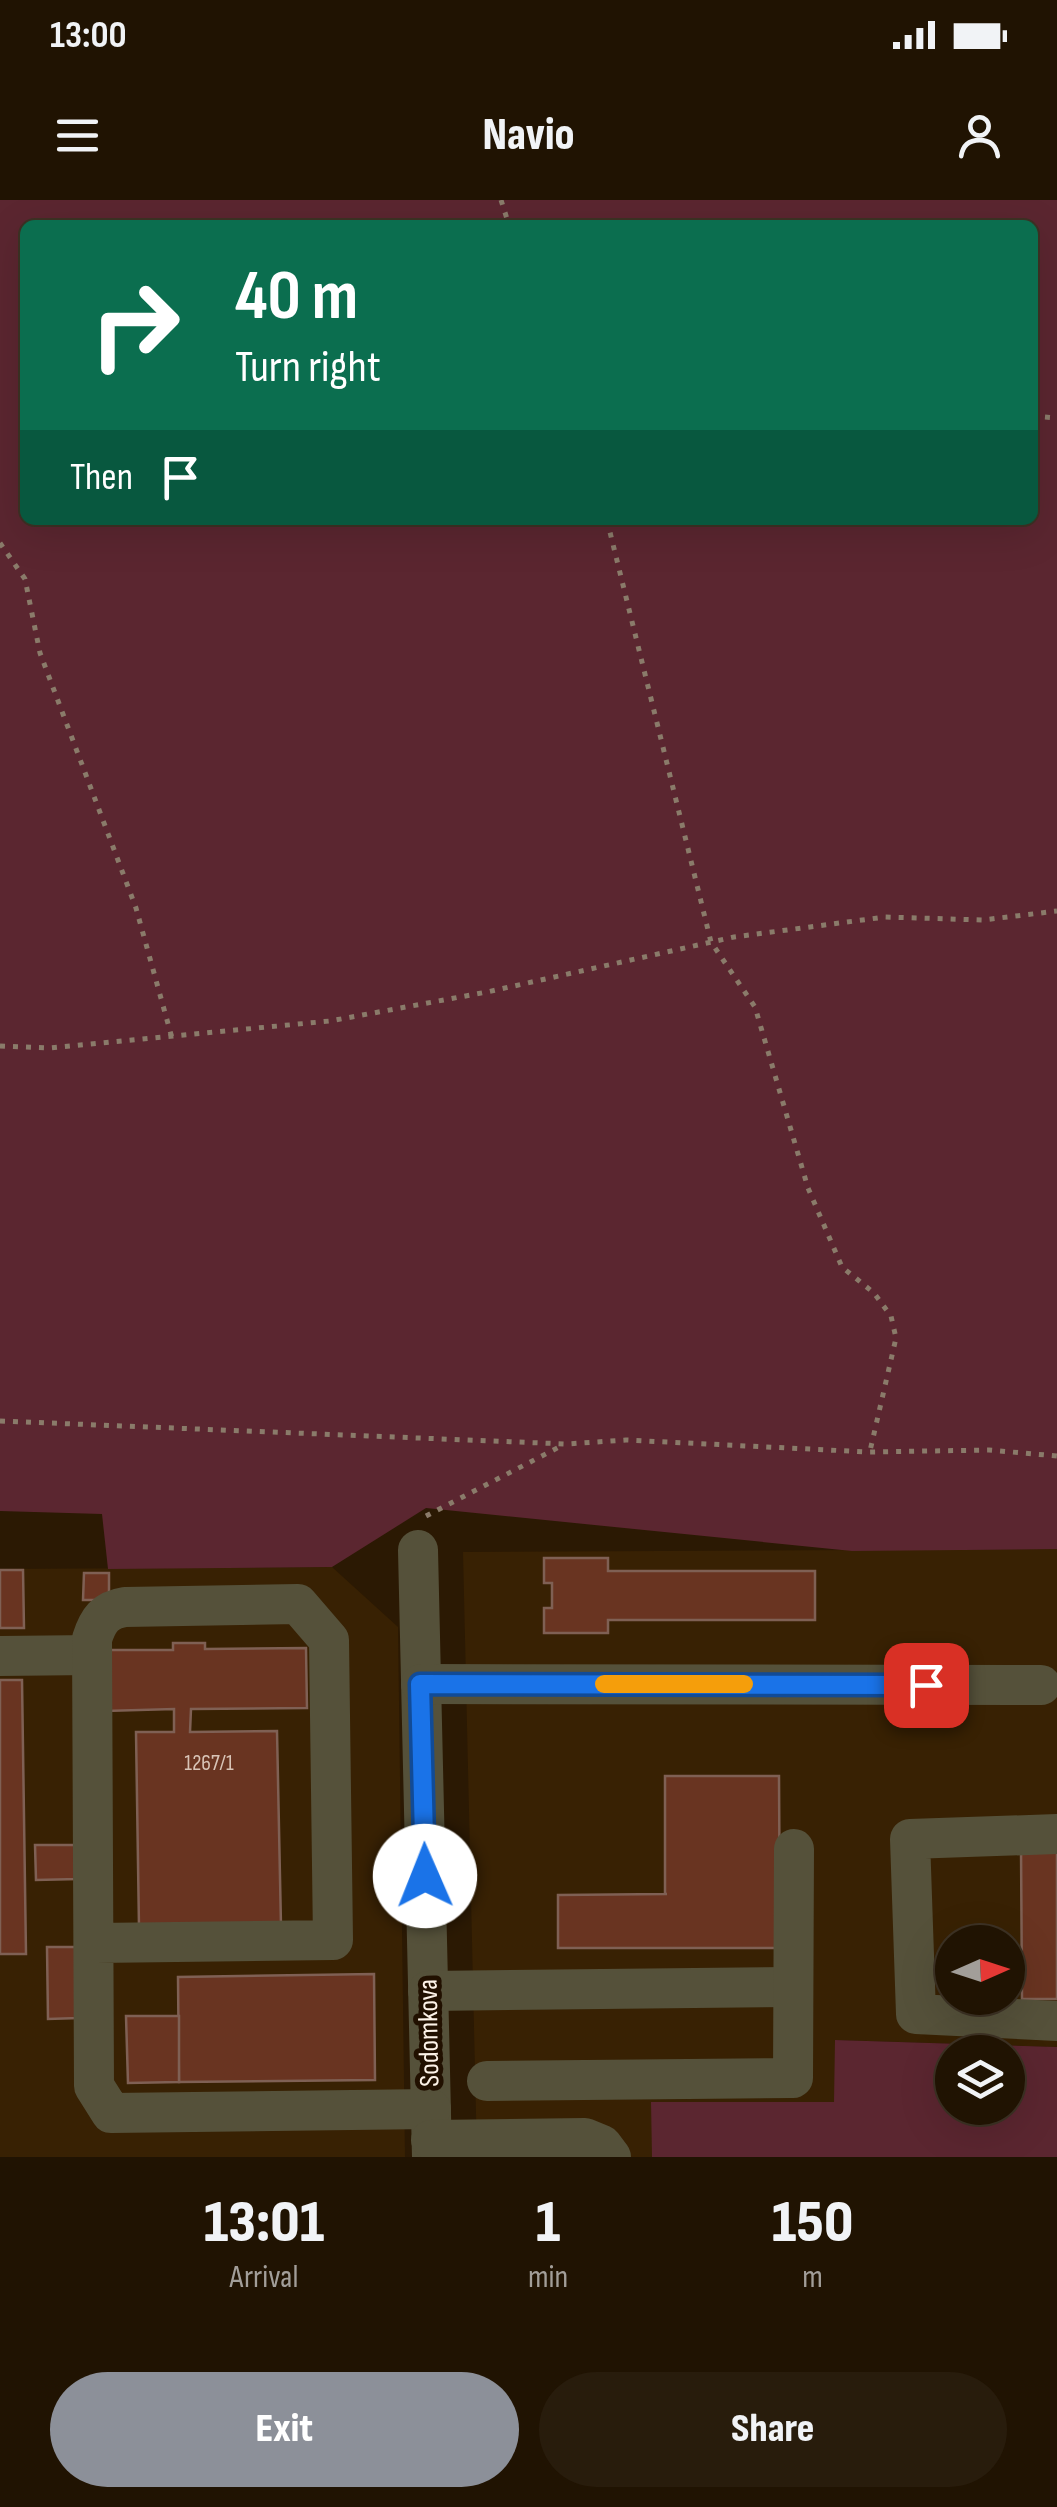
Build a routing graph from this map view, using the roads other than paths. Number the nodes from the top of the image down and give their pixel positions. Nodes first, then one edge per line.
1 (418, 1550) road end
2 (92, 1655) junction
3 (0, 1656) edge
4 (420, 1684) junction
5 (1042, 1685) dead end
6 (1057, 1834) edge
7 (794, 1848) dead end
8 (96, 1944) junction
9 (793, 1987) junction
10 (428, 1992) junction
11 (1057, 2021) edge
12 (487, 2082) dead end
13 (431, 2135) edge
14 (611, 2157) edge

1 - 4 street, Sodomkova
2 - 3 street
2 - 8 street
2 - 8 street
4 - 5 street
4 - 10 street, Sodomkova
6 - 11 street
7 - 9 street
8 - 13 street
9 - 10 street
9 - 12 street
10 - 13 street, Sodomkova
13 - 14 street

